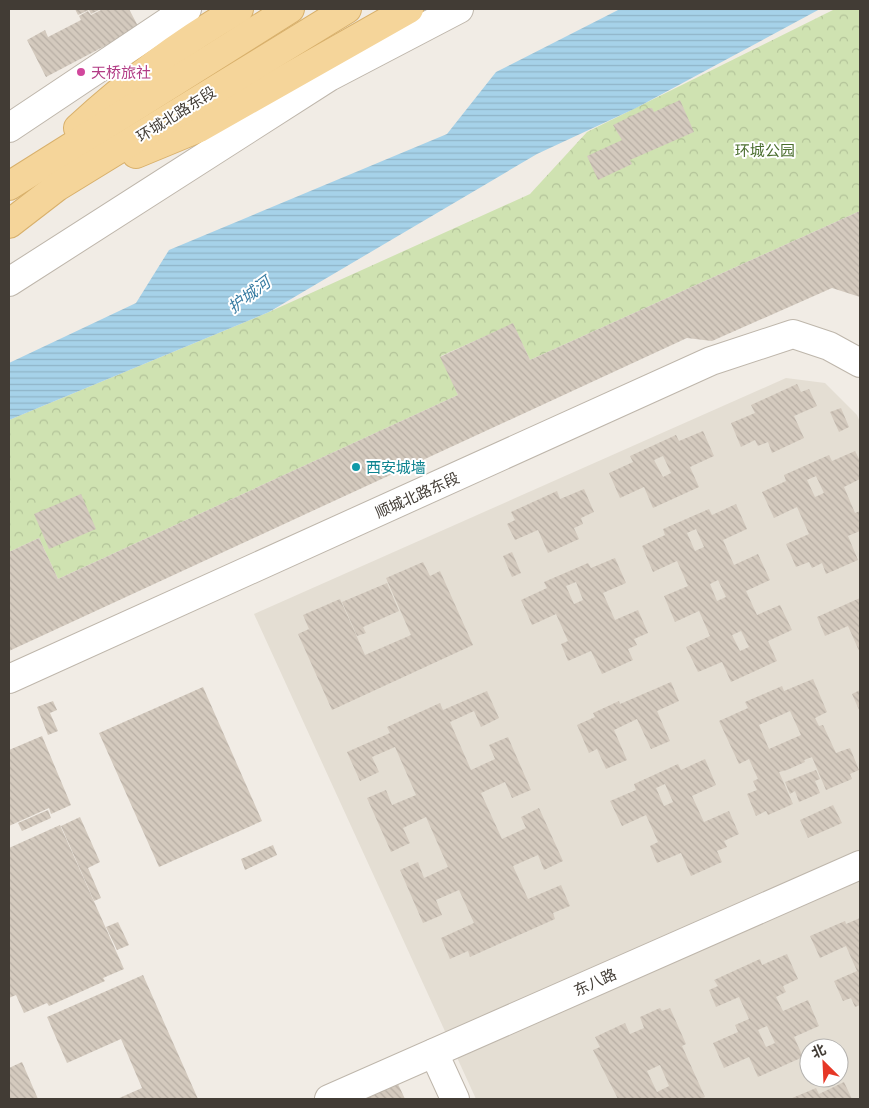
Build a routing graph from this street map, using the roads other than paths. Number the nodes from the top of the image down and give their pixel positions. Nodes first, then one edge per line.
1 (187, 9) edge
2 (239, 9) edge
3 (290, 9) edge
4 (347, 9) edge
5 (409, 9) edge
6 (459, 9) edge
7 (9, 128) edge
8 (18, 181) edge
9 (56, 188) junction
10 (9, 224) edge
11 (9, 282) edge
12 (860, 363) edge
13 (9, 679) edge
14 (860, 865) edge
15 (434, 1053) junction
16 (329, 1099) edge
17 (455, 1099) edge

1 - 7 street
2 - 8 main road
3 - 8 main road, 环城北路东段
4 - 9 main road, 环城北路东段
5 - 9 main road
6 - 11 street
9 - 10 main road, 环城北路东段
12 - 13 street, 顺城北路东段
14 - 15 street, 东八路
15 - 16 street, 东八路
15 - 17 street

